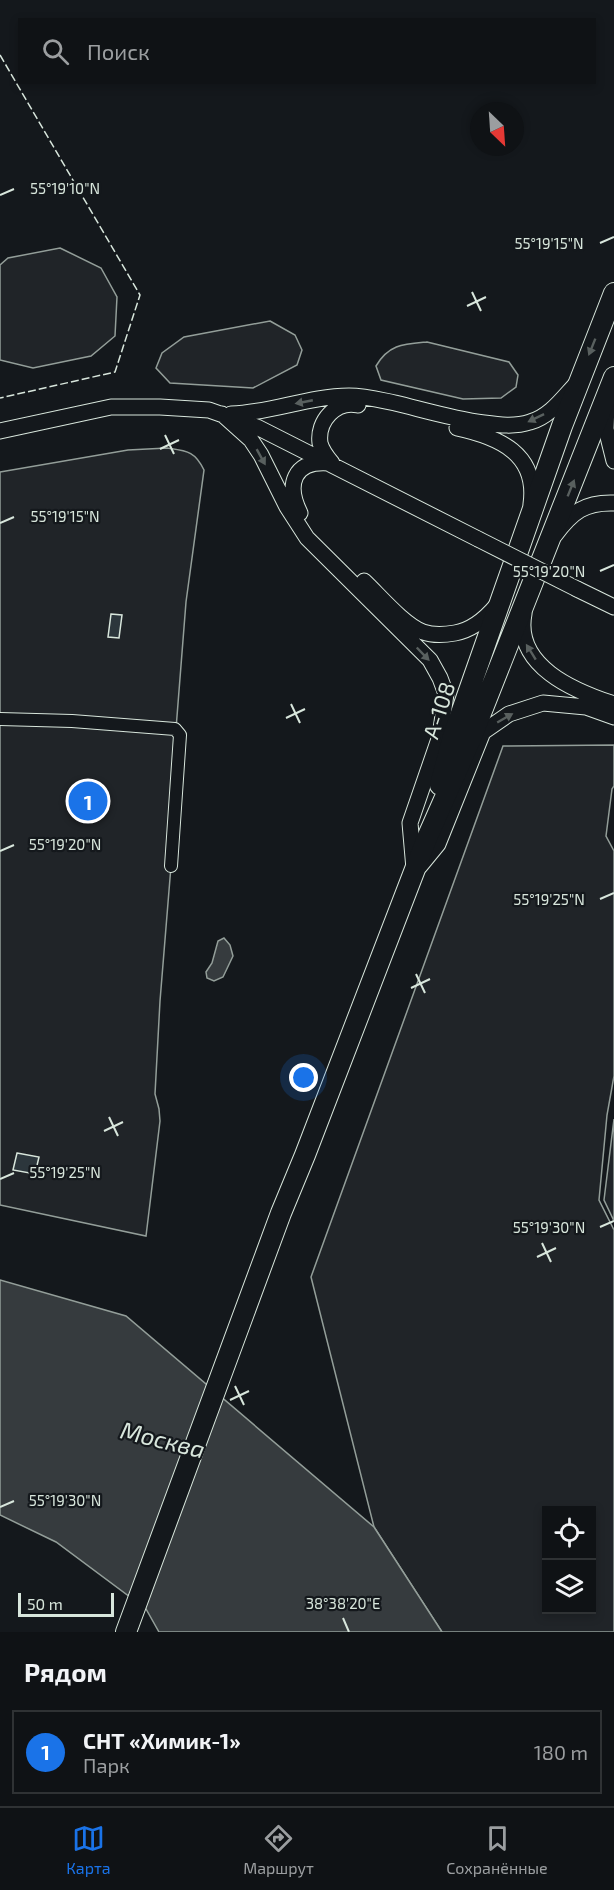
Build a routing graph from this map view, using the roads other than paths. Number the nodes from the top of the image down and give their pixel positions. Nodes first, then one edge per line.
1 (614, 293) edge
2 (579, 380) junction
3 (611, 384) edge
4 (222, 414) junction
5 (0, 431) edge
6 (614, 461) edge
7 (332, 463) junction
8 (614, 503) edge
9 (527, 528) junction
10 (550, 542) junction
11 (527, 597) junction
12 (502, 599) junction
13 (614, 607) edge
14 (614, 704) edge
15 (614, 717) edge
16 (0, 719) edge
17 (427, 838) junction
18 (171, 866) dead end
19 (414, 872) junction
20 (126, 1632) edge

1 -> 2 highway, А-108
2 -> 4 street
2 - 9 highway, А-108
3 - 6 street
10 -> 3 highway, А-108
4 - 5 street
4 - 7 street
4 -> 19 street
7 - 9 street
7 - 12 street
7 - 13 street, bridge
8 - 10 street
9 - 12 highway, А-108
10 - 11 highway, А-108
14 -> 11 street
11 - 17 highway, А-108
12 - 17 highway, А-108 / А-108
19 -> 15 street
16 - 18 street
17 - 19 highway, А-108
19 - 20 highway, А-108

